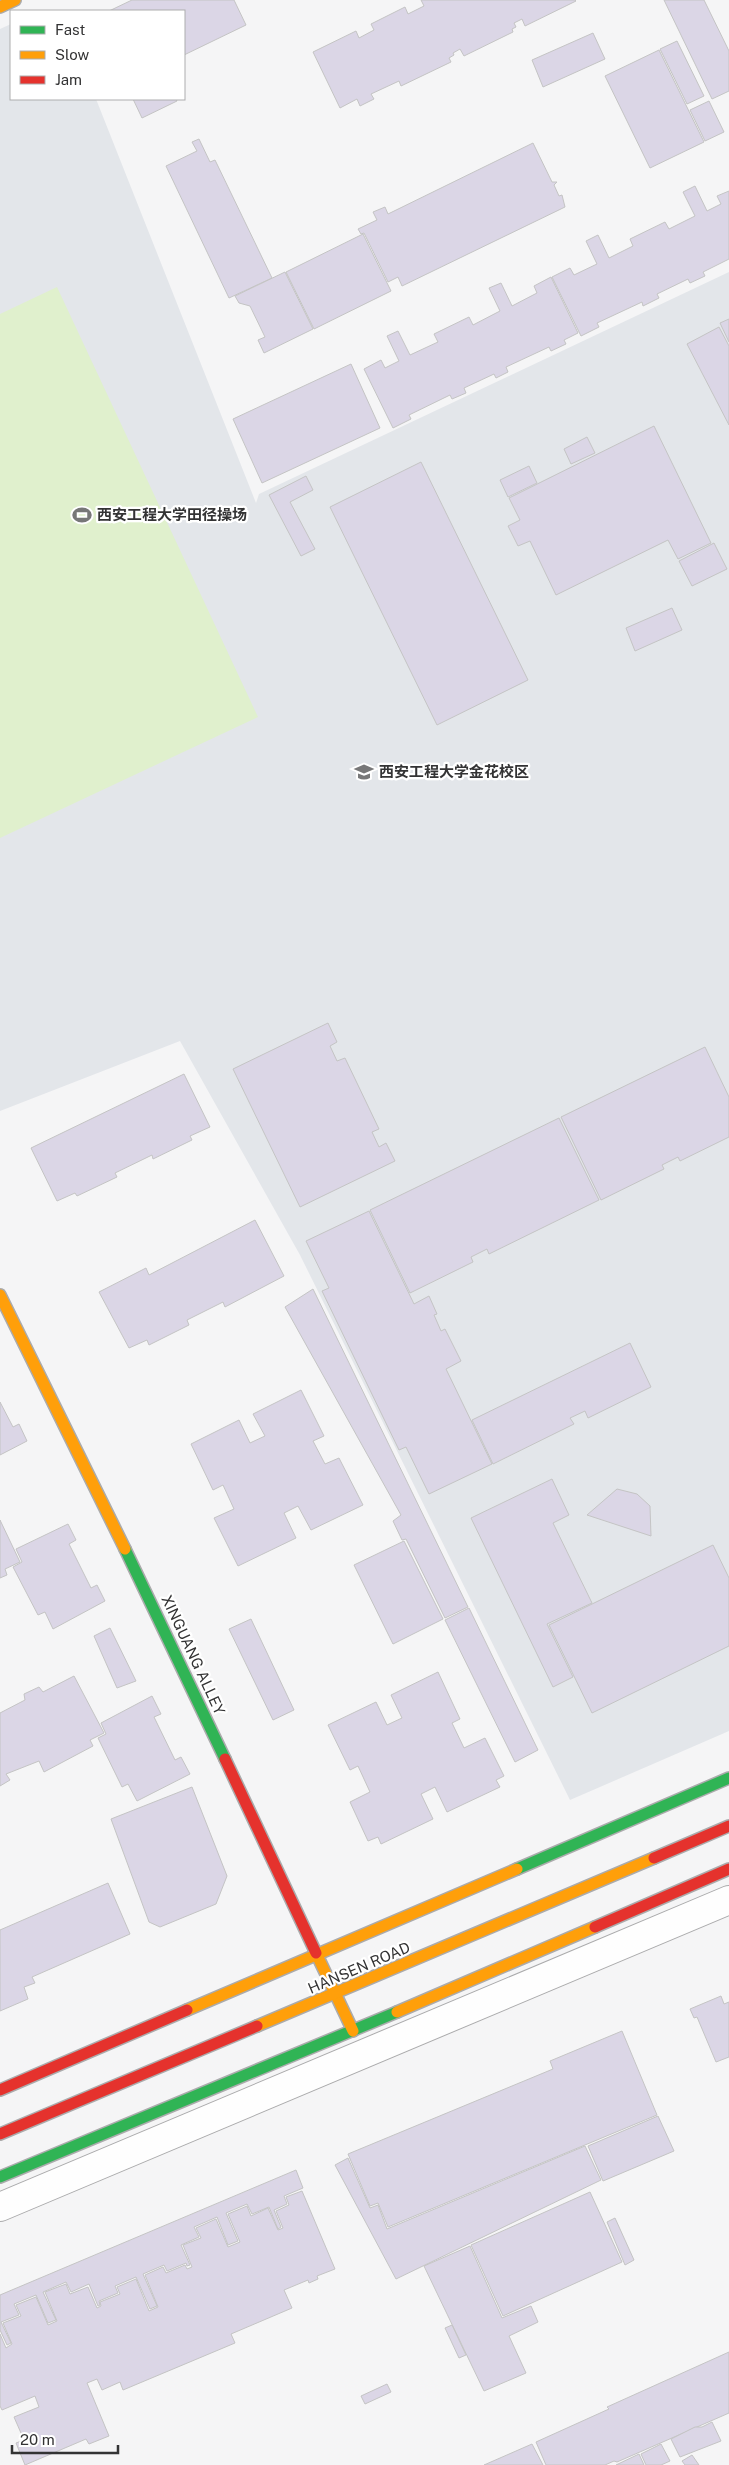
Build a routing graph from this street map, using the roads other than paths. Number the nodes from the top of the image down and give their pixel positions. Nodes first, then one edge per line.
1 (15, 0) edge
2 (0, 7) edge
3 (0, 1295) edge
4 (729, 1778) edge
5 (729, 1826) edge
6 (729, 1869) edge
7 (729, 1900) edge
8 (317, 1954) junction
9 (336, 1994) junction
10 (353, 2031) junction
11 (0, 2090) edge
12 (0, 2134) edge
13 (0, 2177) edge
14 (0, 2207) edge

1 - 2 street
3 - 8 street, XINGUANG ALLEY
4 - 8 street
5 - 9 street, HANSEN ROAD
6 - 10 street
7 - 14 street
8 - 9 street, XINGUANG ALLEY
8 - 11 street
9 - 10 street, XINGUANG ALLEY
9 - 12 street, HANSEN ROAD
10 - 13 street

